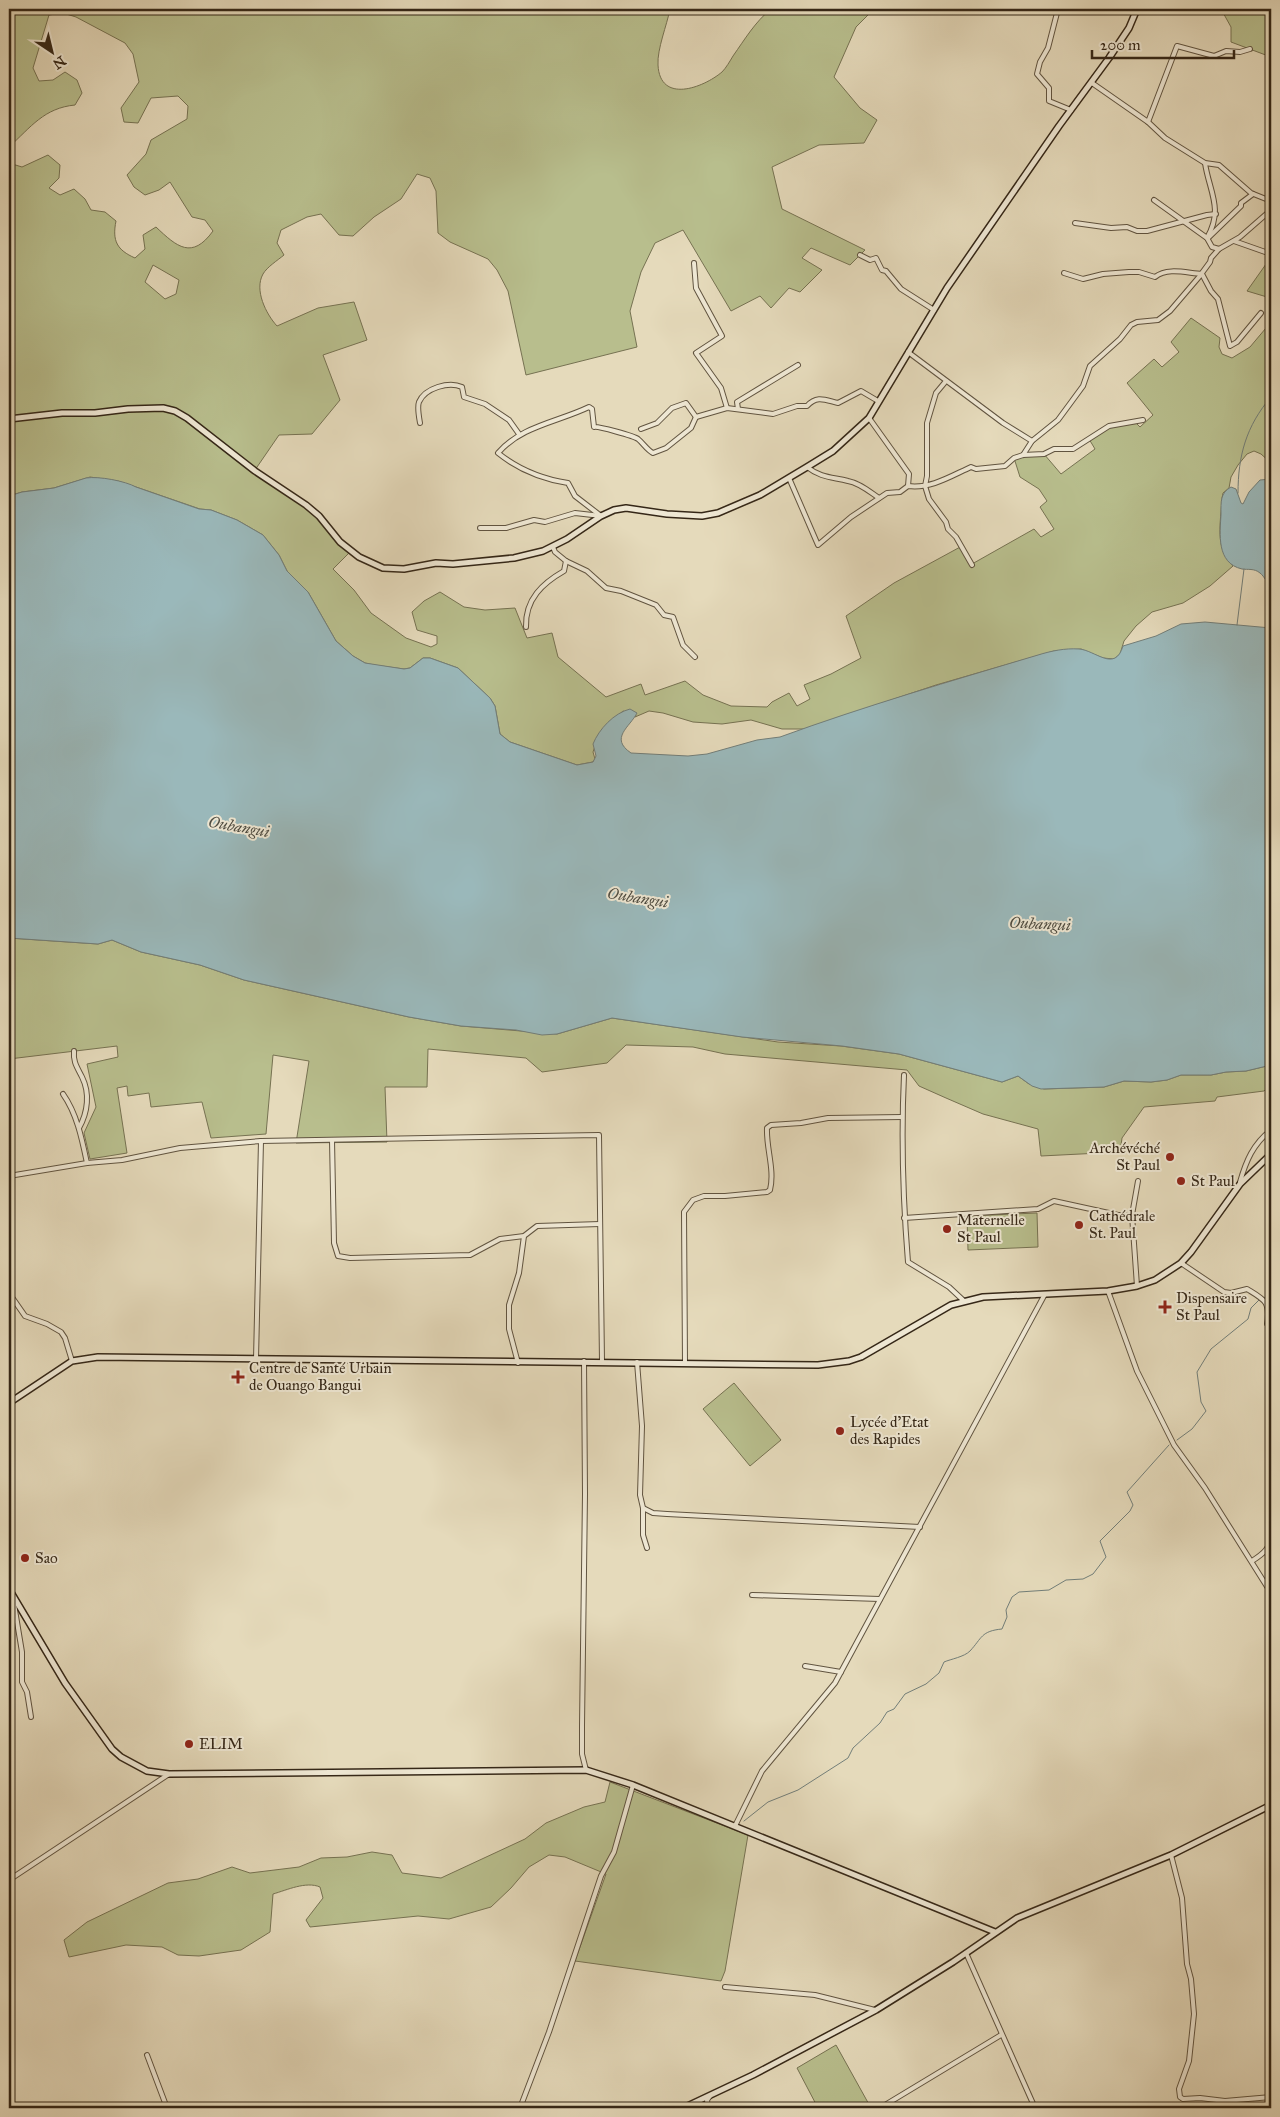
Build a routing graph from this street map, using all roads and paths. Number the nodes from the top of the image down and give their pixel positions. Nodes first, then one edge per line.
1 (1058, 9) edge
2 (1137, 9) edge
3 (1250, 49) dead end
4 (1092, 82) junction
5 (1071, 110) junction
6 (1148, 122) junction
7 (1205, 163) junction
8 (1254, 194) junction
9 (1271, 198) edge
10 (1154, 200) dead end
11 (1271, 210) edge
12 (1216, 214) junction
13 (1185, 221) junction
14 (1075, 223) dead end
15 (1207, 238) junction
16 (1234, 241) junction
17 (1219, 249) junction
18 (1271, 254) edge
19 (860, 255) dead end
20 (694, 263) dead end
21 (1064, 273) dead end
22 (1202, 274) junction
23 (934, 310) junction
24 (1261, 313) dead end
25 (908, 352) junction
26 (798, 365) dead end
27 (946, 380) junction
28 (878, 401) junction
29 (727, 408) junction
30 (738, 409) junction
31 (696, 417) junction
32 (869, 418) junction
33 (9, 419) edge
34 (1143, 420) dead end
35 (420, 422) dead end
36 (641, 429) dead end
37 (520, 434) junction
38 (1032, 442) junction
39 (1023, 455) junction
40 (807, 468) junction
41 (789, 478) junction
42 (908, 486) junction
43 (925, 486) junction
44 (879, 498) junction
45 (601, 516) junction
46 (480, 528) dead end
47 (552, 547) junction
48 (566, 561) junction
49 (972, 564) dead end
50 (526, 627) dead end
51 (695, 657) dead end
52 (74, 1051) dead end
53 (904, 1075) dead end
54 (63, 1094) dead end
55 (902, 1117) junction
56 (79, 1128) junction
57 (1271, 1130) edge
58 (332, 1140) junction
59 (261, 1141) junction
60 (1271, 1154) edge
61 (87, 1163) junction
62 (9, 1176) edge
63 (1138, 1181) dead end
64 (1240, 1184) junction
65 (1132, 1215) junction
66 (904, 1218) junction
67 (600, 1224) junction
68 (524, 1236) junction
69 (1181, 1263) junction
70 (1137, 1286) junction
71 (1108, 1291) junction
72 (9, 1293) edge
73 (1045, 1294) junction
74 (964, 1301) junction
75 (1264, 1301) junction
76 (1271, 1301) edge
77 (1267, 1324) dead end
78 (256, 1359) junction
79 (72, 1361) junction
80 (584, 1361) junction
81 (602, 1361) junction
82 (637, 1362) junction
83 (518, 1363) junction
84 (685, 1363) junction
85 (9, 1403) edge
86 (643, 1508) junction
87 (1271, 1518) edge
88 (920, 1527) junction
89 (647, 1548) dead end
90 (1252, 1561) junction
91 (9, 1589) edge
92 (1271, 1593) edge
93 (752, 1595) dead end
94 (13, 1596) junction
95 (880, 1599) junction
96 (805, 1666) dead end
97 (841, 1672) junction
98 (32, 1717) dead end
99 (586, 1770) junction
100 (169, 1774) junction
101 (633, 1784) junction
102 (1271, 1804) edge
103 (736, 1826) junction
104 (1171, 1855) junction
105 (9, 1880) edge
106 (995, 1932) junction
107 (966, 1953) junction
108 (724, 1988) dead end
109 (876, 2010) junction
110 (1001, 2035) junction
111 (147, 2055) dead end
112 (710, 2095) junction
113 (1271, 2097) edge
114 (167, 2108) edge
115 (520, 2108) edge
116 (683, 2108) edge
117 (708, 2108) edge
118 (880, 2108) edge
119 (1035, 2108) edge

1 - 5 street
2 - 4 main road
3 - 6 street
4 - 5 main road
4 - 6 street
5 - 23 main road
6 - 7 street
7 - 8 street
7 - 12 street
8 - 9 street
8 - 15 street
10 - 13 street
11 - 16 street
12 - 13 street
12 - 15 street
13 - 14 street
13 - 15 street
15 - 17 street
16 - 17 street
16 - 18 street
17 - 22 street
19 - 23 street
20 - 29 street
21 - 22 street
22 - 24 street
22 - 38 street
23 - 25 main road
25 - 27 street
25 - 28 main road
26 - 30 street
27 - 38 street
27 - 43 street
28 - 30 street
28 - 32 main road
29 - 30 street
29 - 31 street
31 - 36 street
31 - 37 street
32 - 40 main road
32 - 42 street
33 - 47 main road
34 - 39 street
35 - 37 street
37 - 45 street
38 - 39 street
39 - 43 street
40 - 41 main road
40 - 44 street
41 - 44 street
41 - 45 main road
42 - 43 street
42 - 44 street
43 - 49 street
45 - 46 street
45 - 47 main road
47 - 48 street
48 - 50 street
48 - 51 street
52 - 56 street
53 - 55 street
54 - 56 street
55 - 66 street
55 - 84 street
56 - 61 street
57 - 64 street
58 - 59 street
58 - 67 street
58 - 68 street
59 - 61 street
59 - 78 street
60 - 64 main road
61 - 62 street
63 - 65 street
64 - 69 main road
65 - 66 street
65 - 70 street
66 - 74 street
67 - 68 street
67 - 81 street
68 - 83 street
69 - 70 main road
69 - 75 street
70 - 71 main road
71 - 73 main road
71 - 90 street
72 - 79 street
73 - 74 main road
73 - 88 street
74 - 84 main road
75 - 76 street
75 - 77 street
78 - 79 main road
78 - 83 main road
79 - 85 main road
80 - 81 main road
80 - 83 main road
80 - 99 street
81 - 82 main road
82 - 84 main road
82 - 86 street
86 - 88 street
86 - 89 street
87 - 90 street
88 - 95 street
90 - 92 street
91 - 94 main road
93 - 95 street
94 - 98 street
94 - 100 main road
95 - 97 street
96 - 97 street
97 - 103 street
99 - 100 main road
99 - 101 main road
100 - 105 street
101 - 103 main road
101 - 115 street
102 - 104 main road
103 - 106 main road
104 - 106 main road
104 - 113 street
106 - 107 main road
107 - 109 main road
107 - 110 street
108 - 109 street
109 - 112 main road
110 - 118 street
110 - 119 street
111 - 114 street
112 - 116 main road
112 - 117 street

